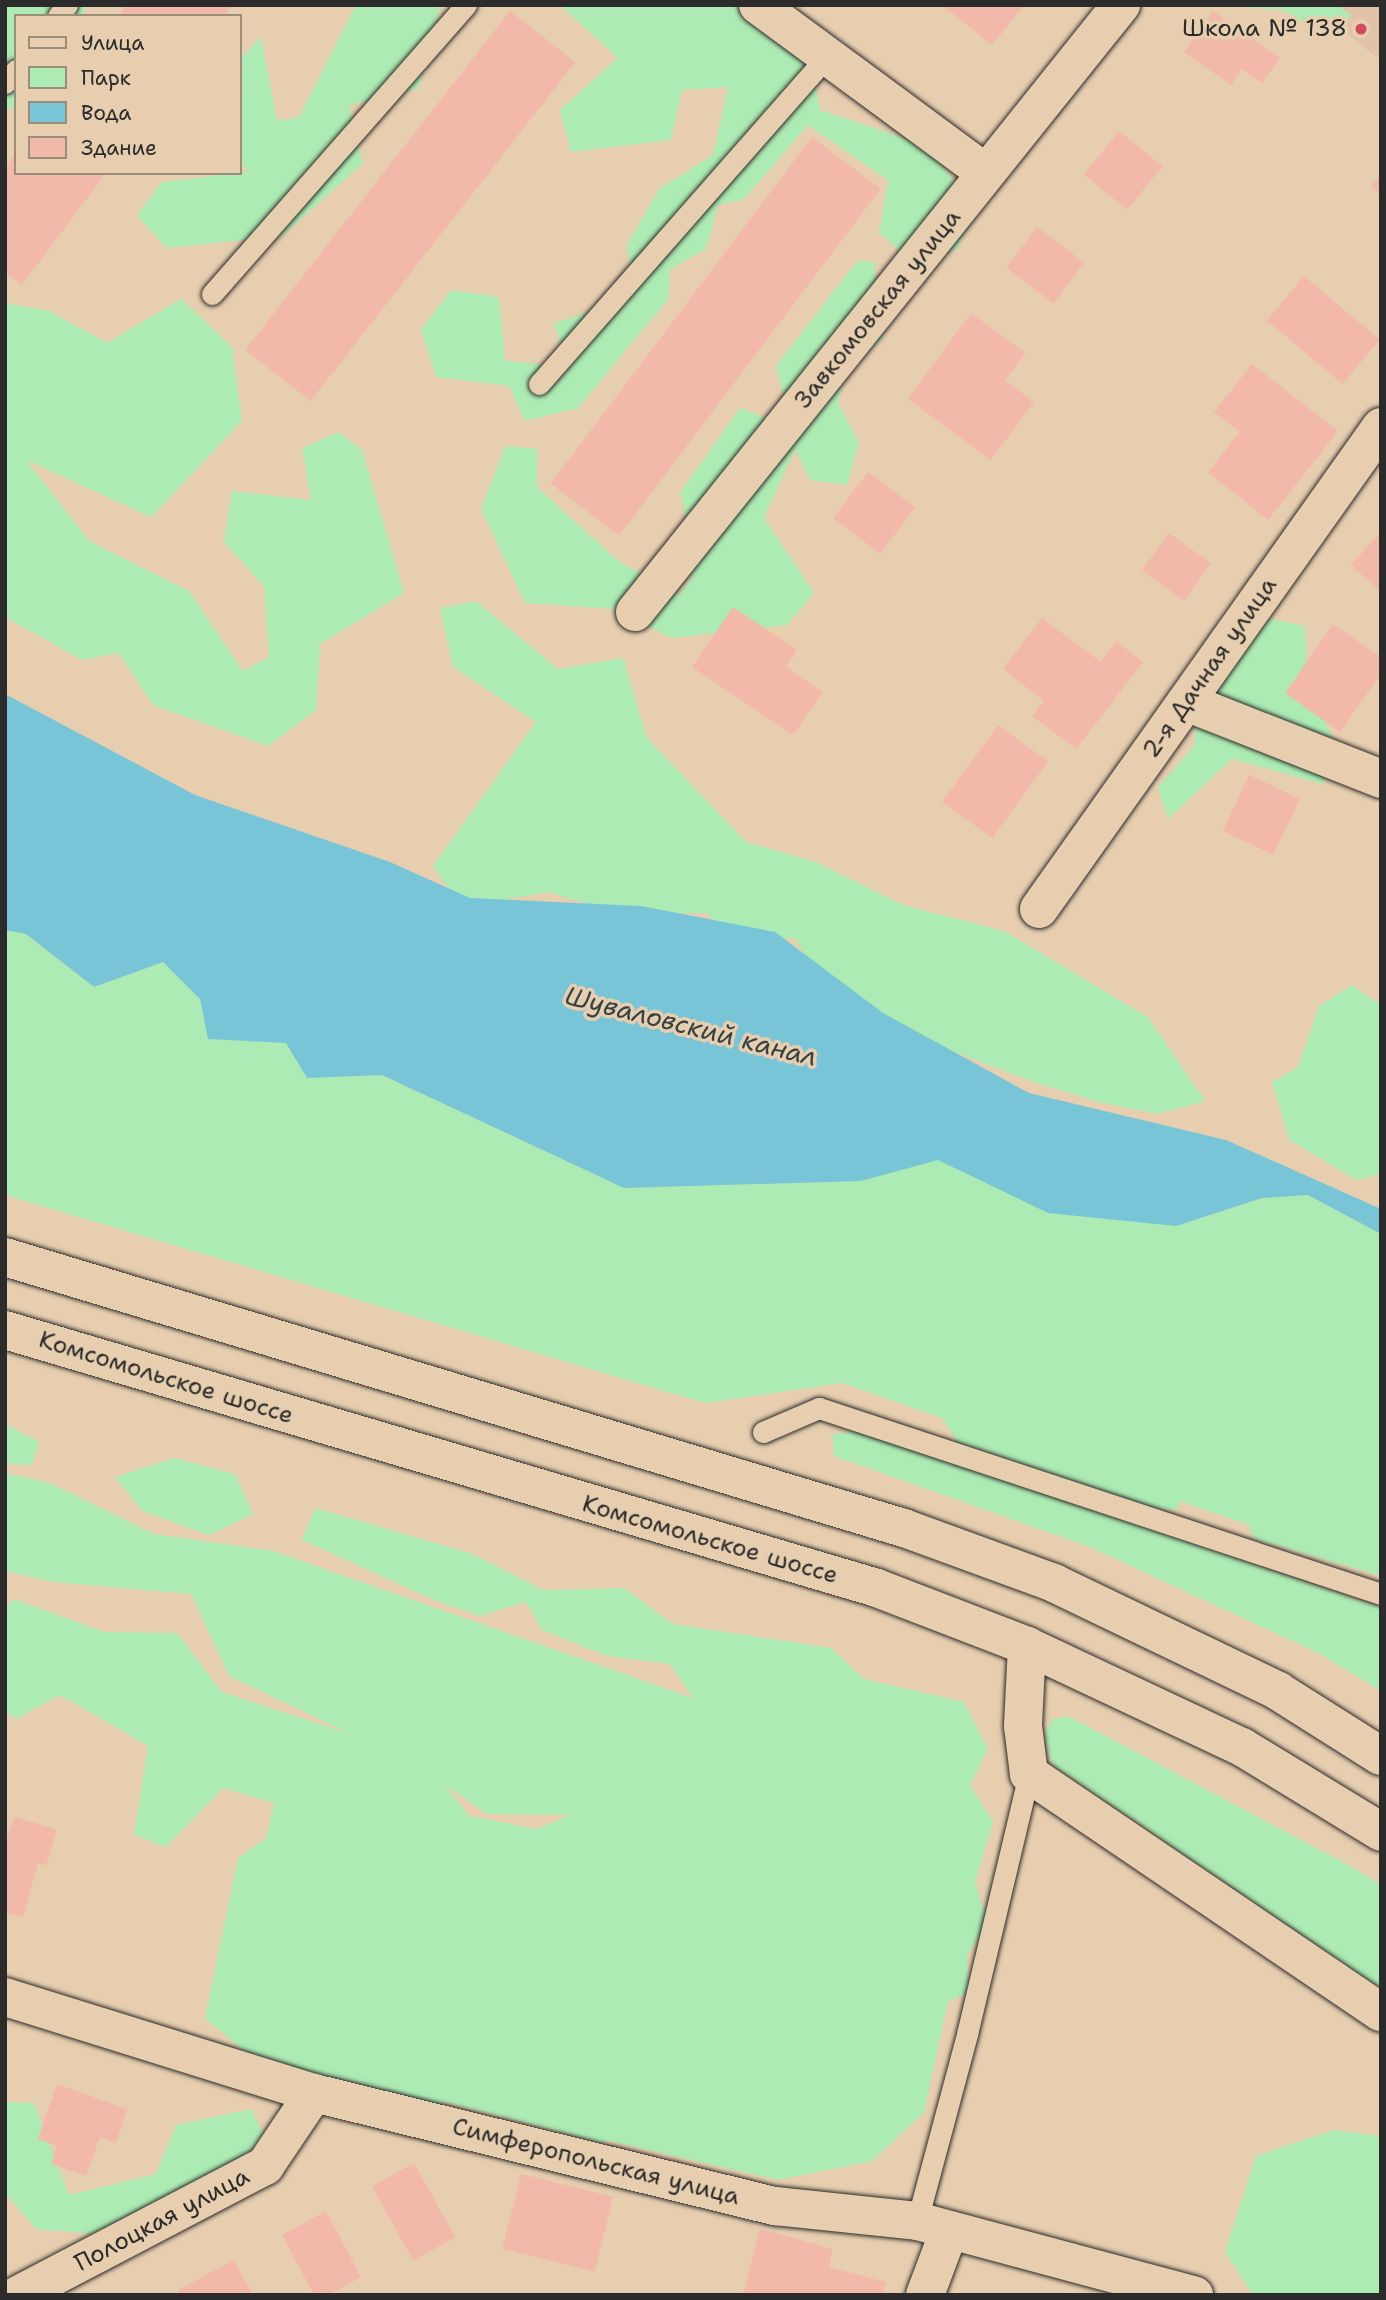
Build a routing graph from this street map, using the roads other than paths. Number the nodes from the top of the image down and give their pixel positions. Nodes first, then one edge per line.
1 (466, 5) edge
2 (758, 5) edge
3 (1121, 5) edge
4 (827, 56) junction
5 (986, 173) junction
6 (212, 295) dead end
7 (539, 384) dead end
8 (1381, 427) edge
9 (635, 612) dead end
10 (1186, 702) junction
11 (1381, 779) edge
12 (1039, 909) dead end
13 (5, 1257) edge
14 (5, 1330) edge
15 (763, 1432) dead end
16 (1381, 1594) edge
17 (1027, 1646) junction
18 (1381, 1756) edge
19 (1029, 1774) junction
20 (1381, 1832) edge
21 (5, 1997) edge
22 (1381, 2012) edge
23 (314, 2093) junction
24 (933, 2226) junction
25 (18, 2295) edge
26 (925, 2295) edge
27 (1194, 2295) edge

1 - 6 lane
2 - 4 street
3 - 5 street, Завкомовская улица
4 - 5 street
4 - 7 lane
5 - 9 street, Завкомовская улица
8 - 10 street, 2-я Дачная улица
10 - 11 street
10 - 12 street, 2-я Дачная улица
13 - 18 street
14 - 17 street, Комсомольское шоссе
15 - 16 lane
17 - 19 street
17 - 20 street, Комсомольское шоссе
19 - 22 street
19 - 24 lane
21 - 23 street, Симферопольская улица
23 - 24 street, Симферопольская улица
23 - 25 street, Полоцкая улица
24 - 26 street
24 - 27 street, Симферопольская улица

